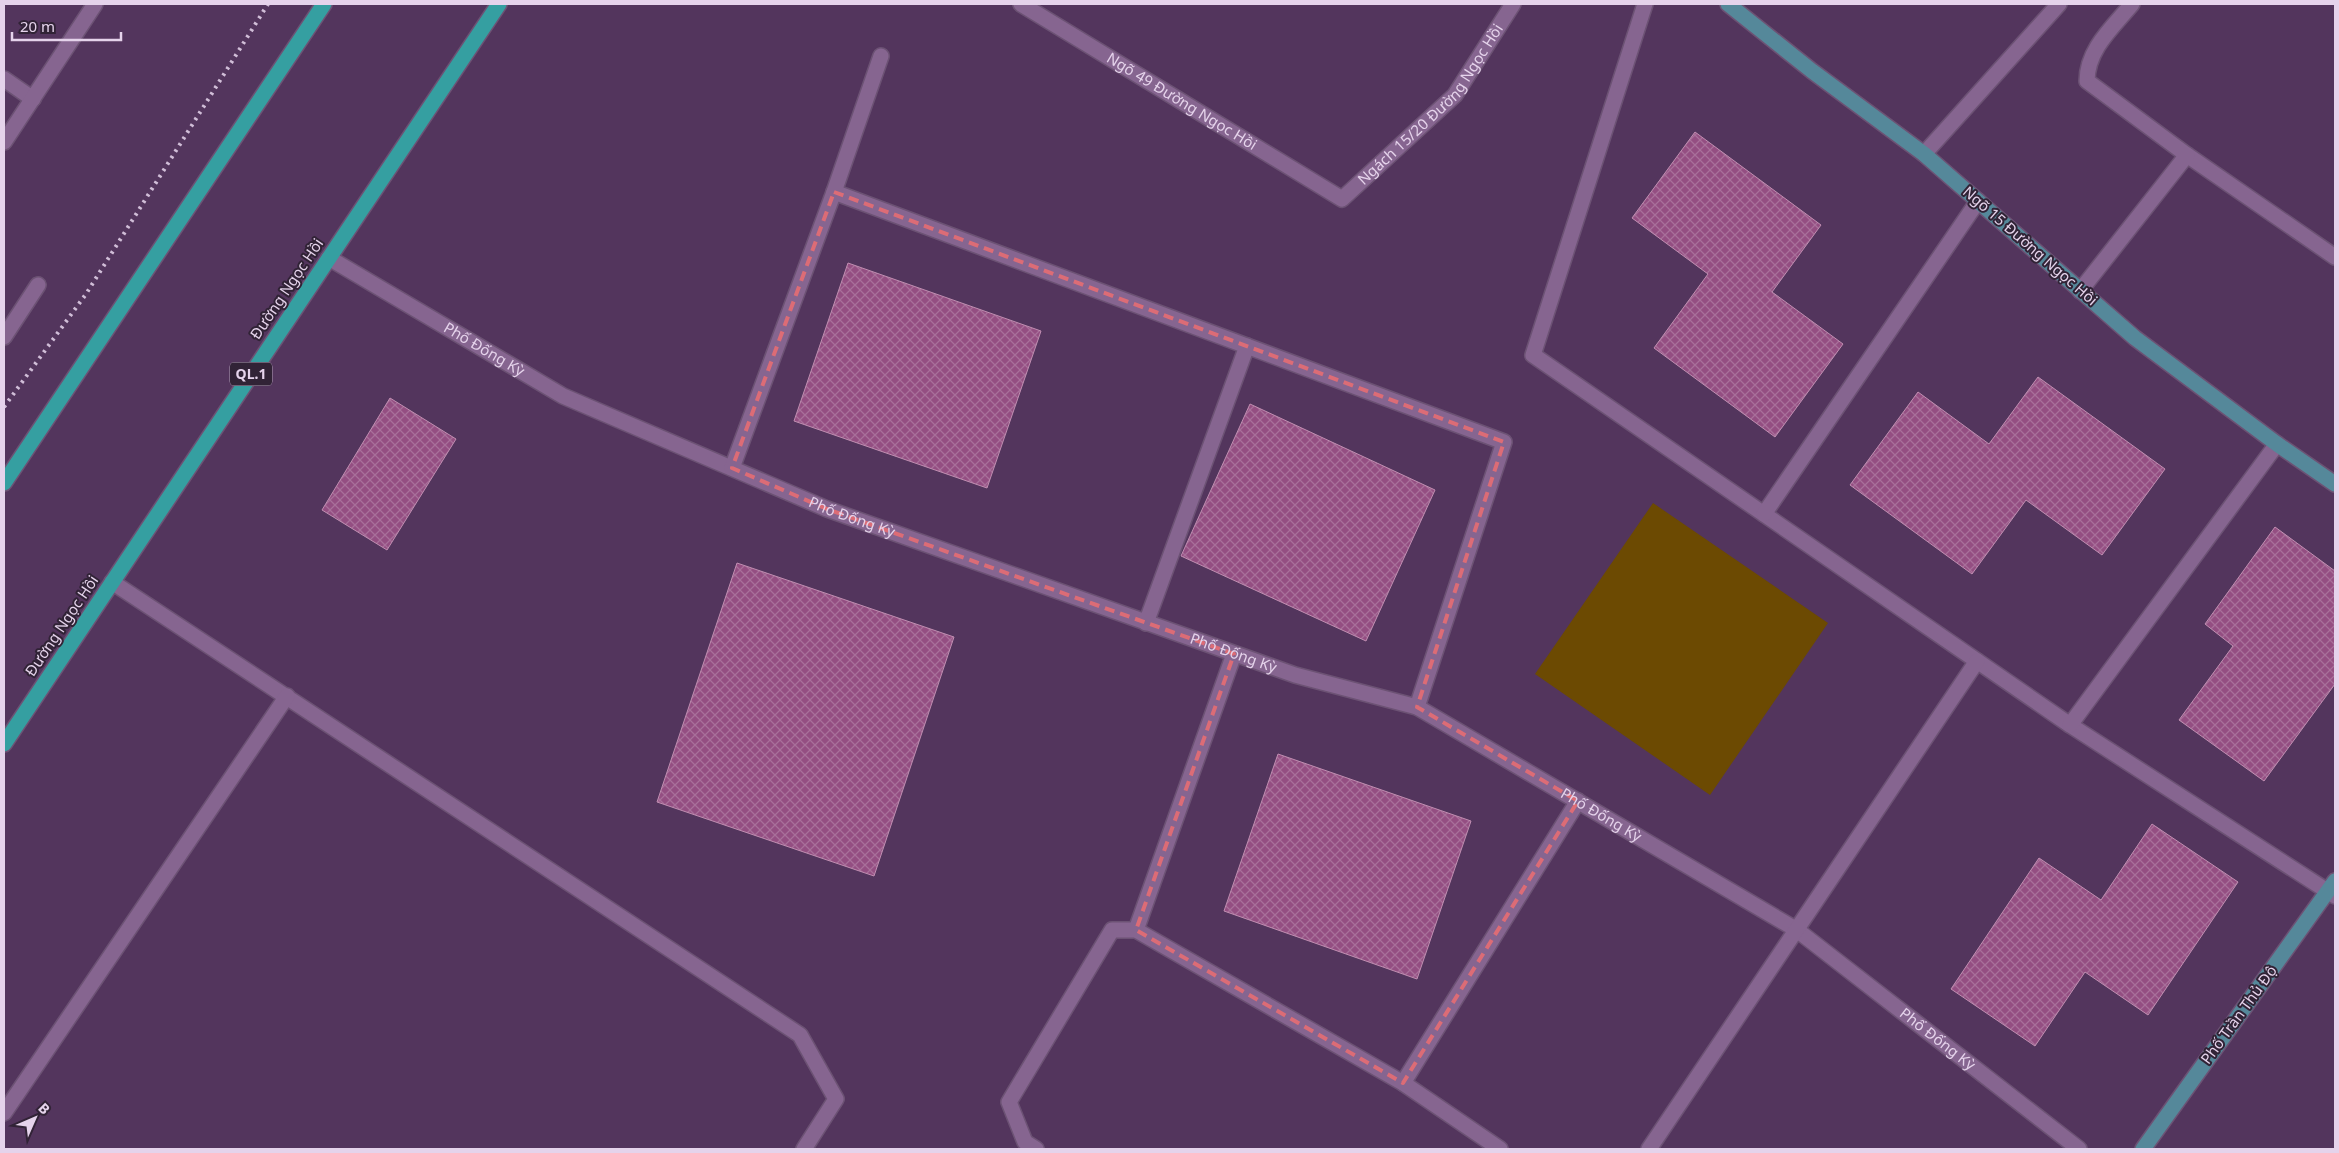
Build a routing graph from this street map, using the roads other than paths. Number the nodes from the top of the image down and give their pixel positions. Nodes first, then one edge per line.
1 (95, 4) edge
2 (324, 4) edge
3 (499, 4) edge
4 (1021, 4) edge
5 (1513, 4) edge
6 (1646, 4) edge
7 (1728, 4) edge
8 (2059, 4) edge
9 (2132, 4) edge
10 (881, 56) dead end
11 (4, 79) edge
12 (32, 98) junction
13 (4, 142) edge
14 (1924, 154) junction
15 (2187, 155) junction
16 (834, 192) junction
17 (1342, 200) joint
18 (1978, 201) junction
19 (2335, 257) edge
20 (329, 258) junction
21 (38, 284) dead end
22 (2080, 291) junction
23 (4, 337) edge
24 (1247, 346) junction
25 (2277, 444) junction
26 (732, 468) junction
27 (4, 483) edge
28 (2335, 484) edge
29 (1764, 514) junction
30 (112, 582) junction
31 (1146, 623) junction
32 (1234, 654) junction
33 (1977, 661) junction
34 (287, 696) junction
35 (1417, 707) junction
36 (2070, 725) junction
37 (4, 744) edge
38 (1578, 801) junction
39 (2333, 890) edge
40 (1136, 930) junction
41 (1797, 930) junction
42 (1403, 1083) junction
43 (4, 1114) edge
44 (804, 1149) edge
45 (1036, 1149) edge
46 (1500, 1149) edge
47 (1649, 1149) edge
48 (2079, 1149) edge
49 (2143, 1149) edge

1 - 12 street
2 - 27 highway
3 - 20 highway, Đường Ngọc Hồi / QL.1
4 - 17 street, Ngõ 49 Đường Ngọc Hồi
5 - 17 street, Ngách 15/20 Đường Ngọc Hồi
6 - 29 street
7 - 14 main road, Ngõ 15 Đường Ngọc Hồi
8 - 14 street
9 - 15 street
10 - 16 street
11 - 12 street
12 - 13 street
14 - 18 main road, Ngõ 15 Đường Ngọc Hồi
15 - 19 street
15 - 22 street
16 - 24 street
16 - 26 street
18 - 22 main road, Ngõ 15 Đường Ngọc Hồi
18 - 29 street
20 - 26 street, Phố Đống Kỳ
20 - 30 highway, Đường Ngọc Hồi / QL.1
21 - 23 street
22 - 25 main road, Ngõ 15 Đường Ngọc Hồi
24 - 31 street
24 - 35 street
25 - 28 main road, Ngõ 15 Đường Ngọc Hồi
25 - 36 street
26 - 31 street, Phố Đống Kỳ
29 - 33 street
30 - 34 street
30 - 37 highway, Đường Ngọc Hồi / QL.1
31 - 32 street, Phố Đống Kỳ
32 - 35 street, Phố Đống Kỳ
32 - 40 street
33 - 36 street
33 - 41 street
34 - 43 street
34 - 44 street
35 - 38 street, Phố Đống Kỳ
36 - 39 street
38 - 41 street, Phố Đống Kỳ
38 - 42 street
39 - 49 main road, Phố Trần Thủ Độ
40 - 42 street
40 - 45 street
41 - 47 street
41 - 48 street, Phố Đống Kỳ
42 - 46 street

